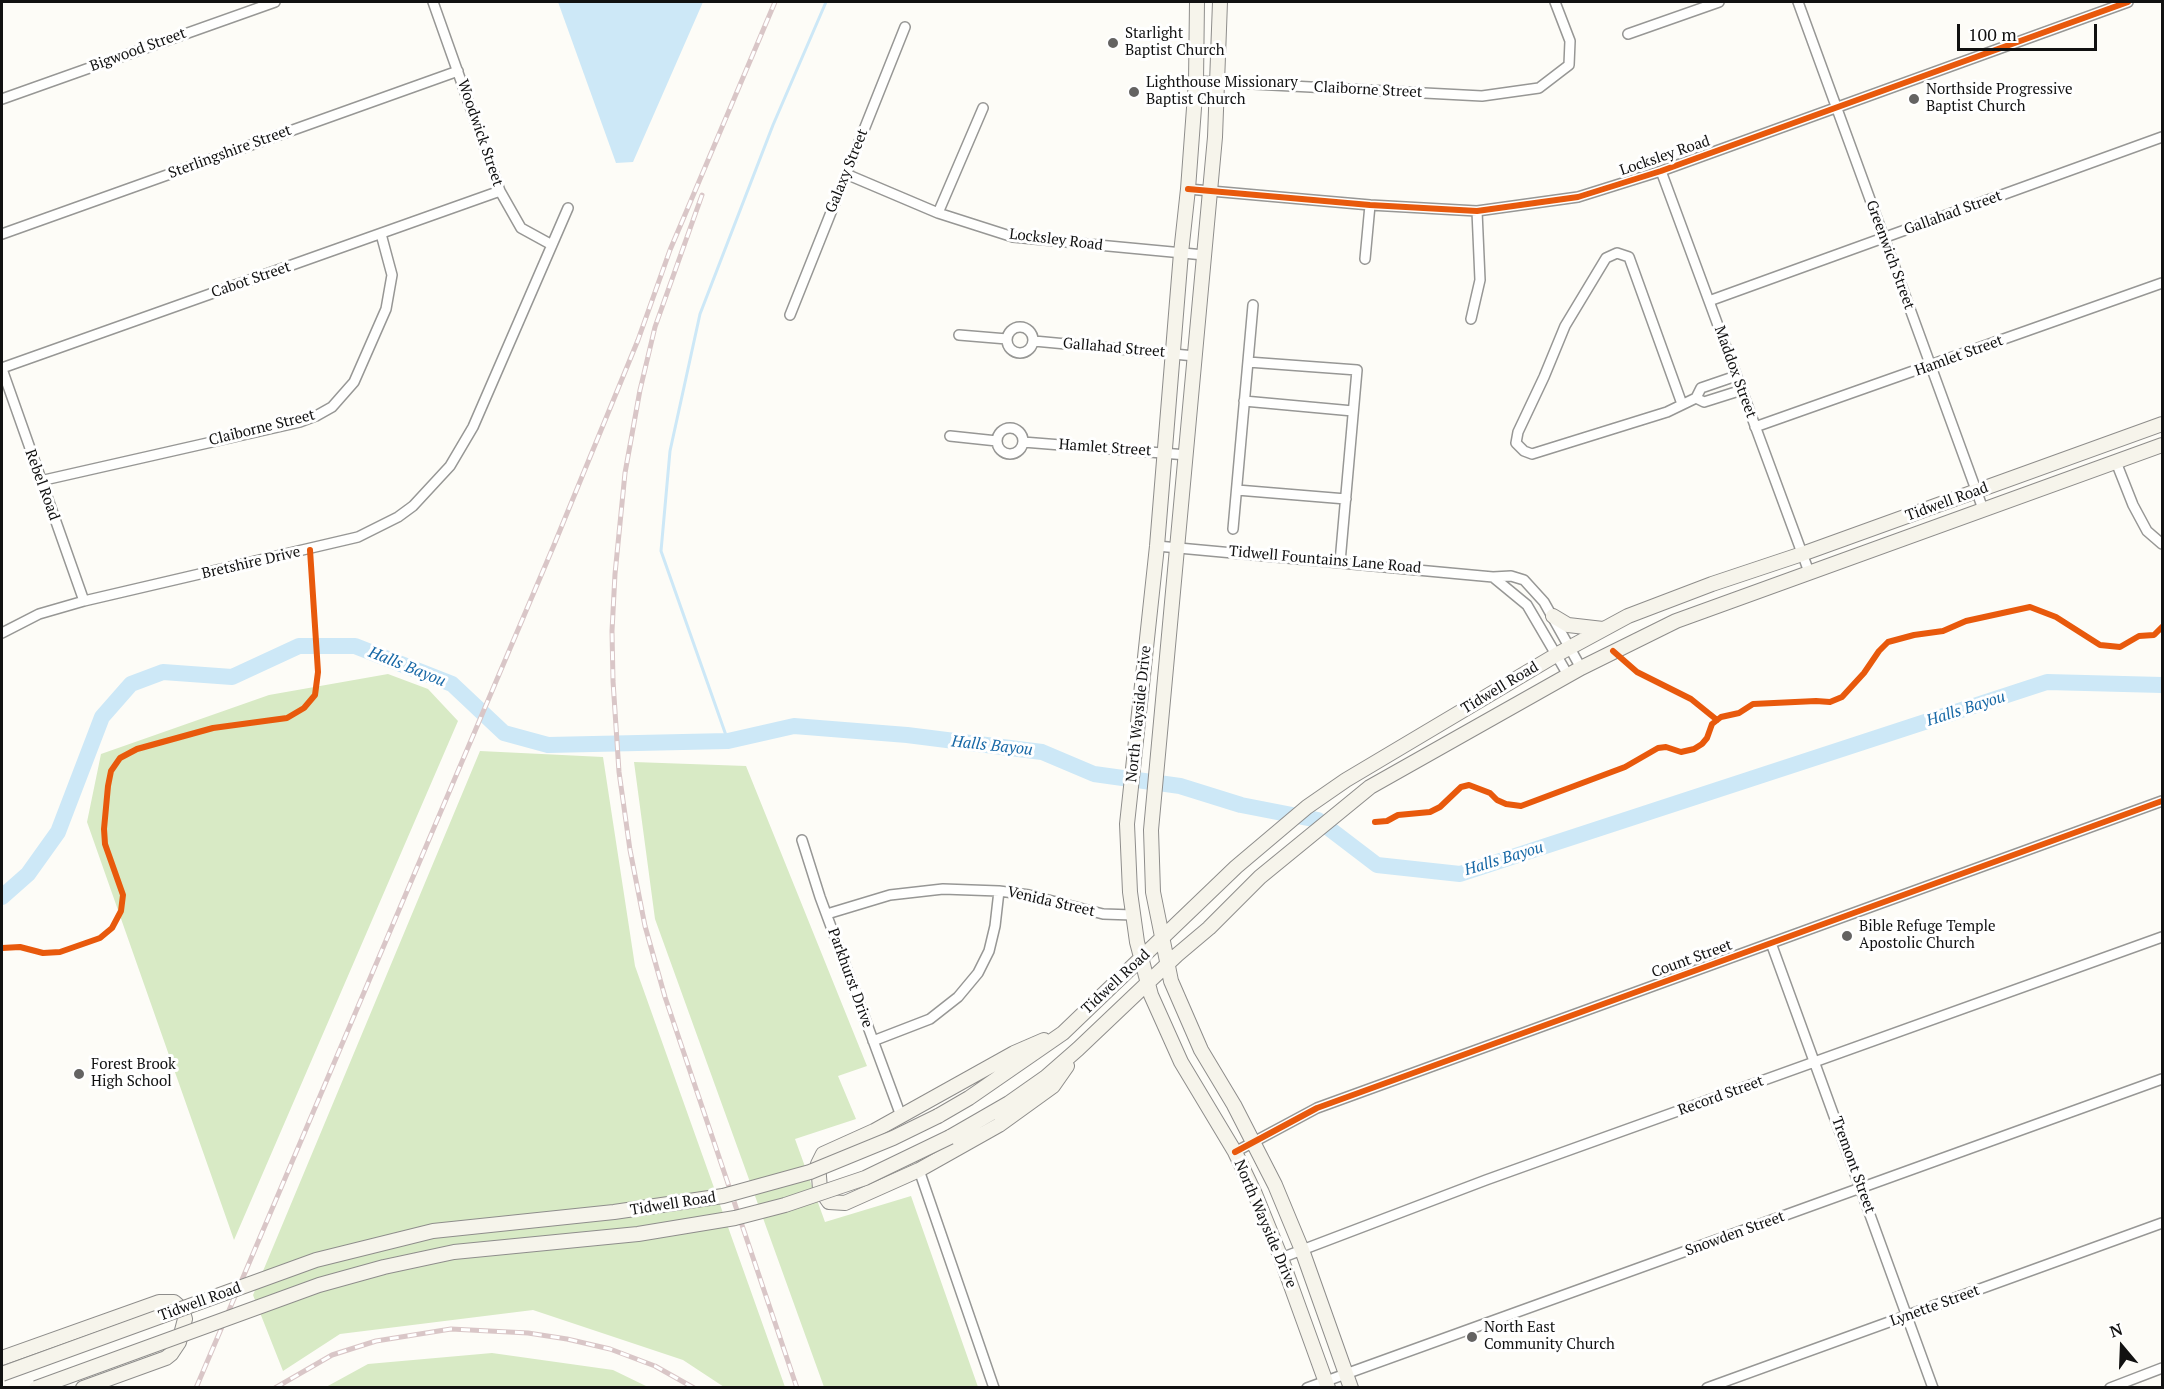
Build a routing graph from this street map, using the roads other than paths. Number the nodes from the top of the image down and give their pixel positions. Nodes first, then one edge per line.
1 (275, 2) edge
2 (433, 2) edge
3 (1197, 2) edge
4 (1220, 2) edge
5 (1556, 2) edge
6 (1719, 2) edge
7 (1798, 2) edge
8 (2128, 2) edge
9 (906, 27) dead end
10 (1628, 34) dead end
11 (458, 71) junction
12 (1196, 81) junction
13 (1217, 83) junction
14 (2, 99) edge
15 (983, 108) dead end
16 (1836, 108) junction
17 (2163, 137) edge
18 (1661, 171) junction
19 (846, 174) junction
20 (1188, 189) junction
21 (500, 191) junction
22 (1209, 191) junction
23 (1370, 206) junction
24 (568, 208) dead end
25 (1478, 211) junction
26 (938, 213) junction
27 (2, 234) edge
28 (381, 234) junction
29 (1884, 239) junction
30 (552, 245) junction
31 (1180, 253) junction
32 (1204, 255) junction
33 (1365, 259) dead end
34 (2163, 283) edge
35 (1710, 301) junction
36 (1253, 305) dead end
37 (790, 315) dead end
38 (1471, 319) dead end
39 (959, 335) dead end
40 (1007, 339) junction
41 (1034, 341) junction
42 (1172, 353) junction
43 (1195, 356) junction
44 (1248, 362) junction
45 (1931, 366) junction
46 (2, 368) edge
47 (1736, 375) junction
48 (1742, 390) junction
49 (1696, 398) junction
50 (1245, 401) junction
51 (1682, 404) junction
52 (1353, 411) junction
53 (2163, 424) edge
54 (1755, 427) junction
55 (950, 436) dead end
56 (997, 441) junction
57 (1023, 442) junction
58 (2110, 443) junction
59 (2163, 445) edge
60 (1164, 453) junction
61 (1186, 455) junction
62 (2116, 462) junction
63 (40, 481) junction
64 (1237, 490) junction
65 (1976, 491) junction
66 (1346, 498) junction
67 (1983, 509) junction
68 (1233, 529) dead end
69 (2163, 544) edge
70 (1157, 546) junction
71 (1179, 547) junction
72 (1802, 554) junction
73 (1340, 562) junction
74 (1809, 572) junction
75 (1493, 577) junction
76 (84, 601) junction
77 (1553, 616) junction
78 (1605, 629) junction
79 (2, 633) edge
80 (1570, 648) junction
81 (1556, 655) junction
82 (1581, 668) junction
83 (1568, 675) junction
84 (2163, 801) edge
85 (802, 840) dead end
86 (999, 891) junction
87 (827, 914) junction
88 (1133, 915) junction
89 (2163, 937) edge
90 (1162, 938) junction
91 (1771, 943) junction
92 (1141, 958) junction
93 (1168, 965) junction
94 (1148, 982) junction
95 (1063, 1033) junction
96 (873, 1041) junction
97 (1078, 1050) junction
98 (1815, 1063) junction
99 (2163, 1079) edge
100 (901, 1116) junction
101 (1254, 1142) junction
102 (1234, 1152) junction
103 (919, 1170) junction
104 (1862, 1189) junction
105 (2163, 1223) edge
106 (1302, 1250) junction
107 (1281, 1258) junction
108 (1908, 1316) junction
109 (2, 1358) edge
110 (2163, 1368) edge
111 (2, 1374) edge
112 (1346, 1374) junction
113 (1327, 1384) edge
114 (36, 1388) edge
115 (83, 1388) edge
116 (994, 1388) edge
117 (1307, 1388) edge
118 (1351, 1388) edge
119 (1707, 1388) edge
120 (1933, 1388) edge
121 (2110, 1388) edge

1 - 14 street, Bigwood Street
2 - 11 street, Woodwick Street
3 - 12 main road, North Wayside Drive
4 - 13 main road, North Wayside Drive
5 - 13 street, Claiborne Street
6 - 10 street
7 - 16 street, Greenwich Street
8 - 16 street, Locksley Road
9 - 19 street, Galaxy Street
11 - 21 street, Woodwick Street
11 - 27 street, Sterlingshire Street
12 - 13 street, Claiborne Street
12 - 20 main road, North Wayside Drive
13 - 22 main road, North Wayside Drive
15 - 26 street
16 - 18 street, Locksley Road
16 - 29 street, Greenwich Street
17 - 29 street, Gallahad Street
18 - 25 street, Locksley Road
18 - 35 street, Maddox Street
19 - 26 street, Locksley Road
19 - 37 street, Galaxy Street
20 - 22 street, Locksley Road
20 - 31 main road, North Wayside Drive
21 - 28 street, Cabot Street
21 - 30 street, Woodwick Street
22 - 23 street, Locksley Road
22 - 32 main road, North Wayside Drive
23 - 25 street, Locksley Road
23 - 33 street
24 - 30 street, Bretshire Drive
25 - 38 street
26 - 31 street, Locksley Road
28 - 46 street, Cabot Street
28 - 63 street, Claiborne Street
29 - 35 street, Gallahad Street
29 - 45 street, Greenwich Street
30 - 76 street, Bretshire Drive
31 - 32 street, Locksley Road
31 - 42 main road, North Wayside Drive
32 - 43 main road, North Wayside Drive
34 - 45 street, Hamlet Street
35 - 47 street, Maddox Street
36 - 44 street
39 - 40 street, Gallahad Street
40 - 41 street, Gallahad Street
40 - 41 street, Gallahad Street
41 - 42 street, Gallahad Street
42 - 43 street, Gallahad Street
42 - 60 main road, North Wayside Drive
43 - 61 main road, North Wayside Drive
44 - 50 street
44 - 52 street
45 - 54 street, Hamlet Street
45 - 65 street, Greenwich Street
46 - 63 street, Rebel Road
47 - 48 street, Maddox Street
47 - 49 street
48 - 49 street
48 - 54 street, Maddox Street
49 - 51 street
50 - 52 street
50 - 64 street
51 - 51 street
52 - 66 street
53 - 58 main road, Tidwell Road
54 - 72 street, Maddox Street
55 - 56 street, Hamlet Street
56 - 57 street, Hamlet Street
56 - 57 street, Hamlet Street
57 - 60 street, Hamlet Street
58 - 62 main road
58 - 65 main road, Tidwell Road
59 - 62 main road, Tidwell Road
60 - 61 street, Hamlet Street
60 - 70 main road, North Wayside Drive
61 - 71 main road, North Wayside Drive
62 - 67 main road, Tidwell Road
62 - 69 street
63 - 76 street, Rebel Road
64 - 66 street
64 - 68 street
65 - 67 street, Greenwich Street
65 - 72 main road, Tidwell Road
66 - 73 street
67 - 74 main road, Tidwell Road
70 - 71 street, Tidwell Fountains Lane Road
70 - 88 main road, North Wayside Drive
71 - 73 street, Tidwell Fountains Lane Road
71 - 90 main road, North Wayside Drive
72 - 74 street, Maddox Street
72 - 78 main road, Tidwell Road
73 - 75 street, Tidwell Fountains Lane Road
74 - 82 main road, Tidwell Road
75 - 77 street, Tidwell Fountains Lane Road
75 - 81 street
76 - 79 street, Bretshire Drive
77 - 78 main road
77 - 80 street, Tidwell Fountains Lane Road
78 - 80 main road, Tidwell Road
80 - 81 main road, Tidwell Road
80 - 82 street, Tidwell Fountains Lane Road
81 - 83 street
81 - 90 main road, Tidwell Road
82 - 83 main road, Tidwell Road
83 - 93 main road, Tidwell Road
84 - 91 street, Count Street
85 - 87 street, Parkhurst Drive
86 - 87 street, Venida Street
86 - 88 street, Venida Street
86 - 96 street
87 - 96 street, Parkhurst Drive
88 - 92 main road, North Wayside Drive
89 - 98 street, Record Street
90 - 92 main road, Tidwell Road
90 - 93 main road, North Wayside Drive
91 - 98 street, Tremont Street
91 - 101 street, Count Street
92 - 94 main road, North Wayside Drive
92 - 95 main road, Tidwell Road
93 - 94 main road, Tidwell Road
93 - 101 main road, North Wayside Drive
94 - 97 main road, Tidwell Road
94 - 102 main road, North Wayside Drive
95 - 100 main road
95 - 111 main road, Tidwell Road, bridge
96 - 100 street, Parkhurst Drive
97 - 103 main road
97 - 114 main road, Tidwell Road, bridge
98 - 104 street, Tremont Street
98 - 106 street, Record Street
99 - 104 street, Snowden Street
100 - 103 main road
101 - 102 street, Count Street
101 - 106 main road, North Wayside Drive
102 - 107 main road, North Wayside Drive
103 - 116 street
104 - 108 street, Tremont Street
104 - 112 street, Snowden Street
105 - 108 street, Lynette Street
106 - 107 street, Record Street
106 - 112 main road, North Wayside Drive
107 - 113 main road, North Wayside Drive
108 - 119 street, Lynette Street
108 - 120 street, Tremont Street
109 - 115 main road
110 - 121 street
112 - 113 street, Snowden Street
112 - 118 main road, North Wayside Drive
113 - 117 street, Snowden Street

